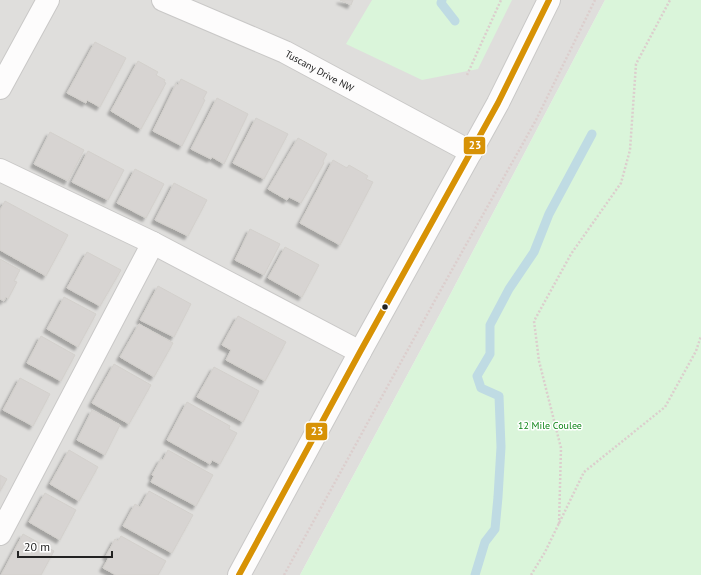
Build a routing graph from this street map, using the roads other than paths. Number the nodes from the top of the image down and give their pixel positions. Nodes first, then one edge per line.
1 (48, 0) edge
2 (163, 0) edge
3 (549, 0) edge
4 (0, 88) edge
5 (471, 152) junction
6 (0, 170) edge
7 (153, 243) junction
8 (360, 352) junction
9 (0, 534) edge
10 (239, 575) edge

1 - 4 street
2 - 5 street, Tuscany Drive NW
3 - 5 street
5 - 8 street
6 - 7 street
7 - 8 street
7 - 9 street
8 - 10 street

